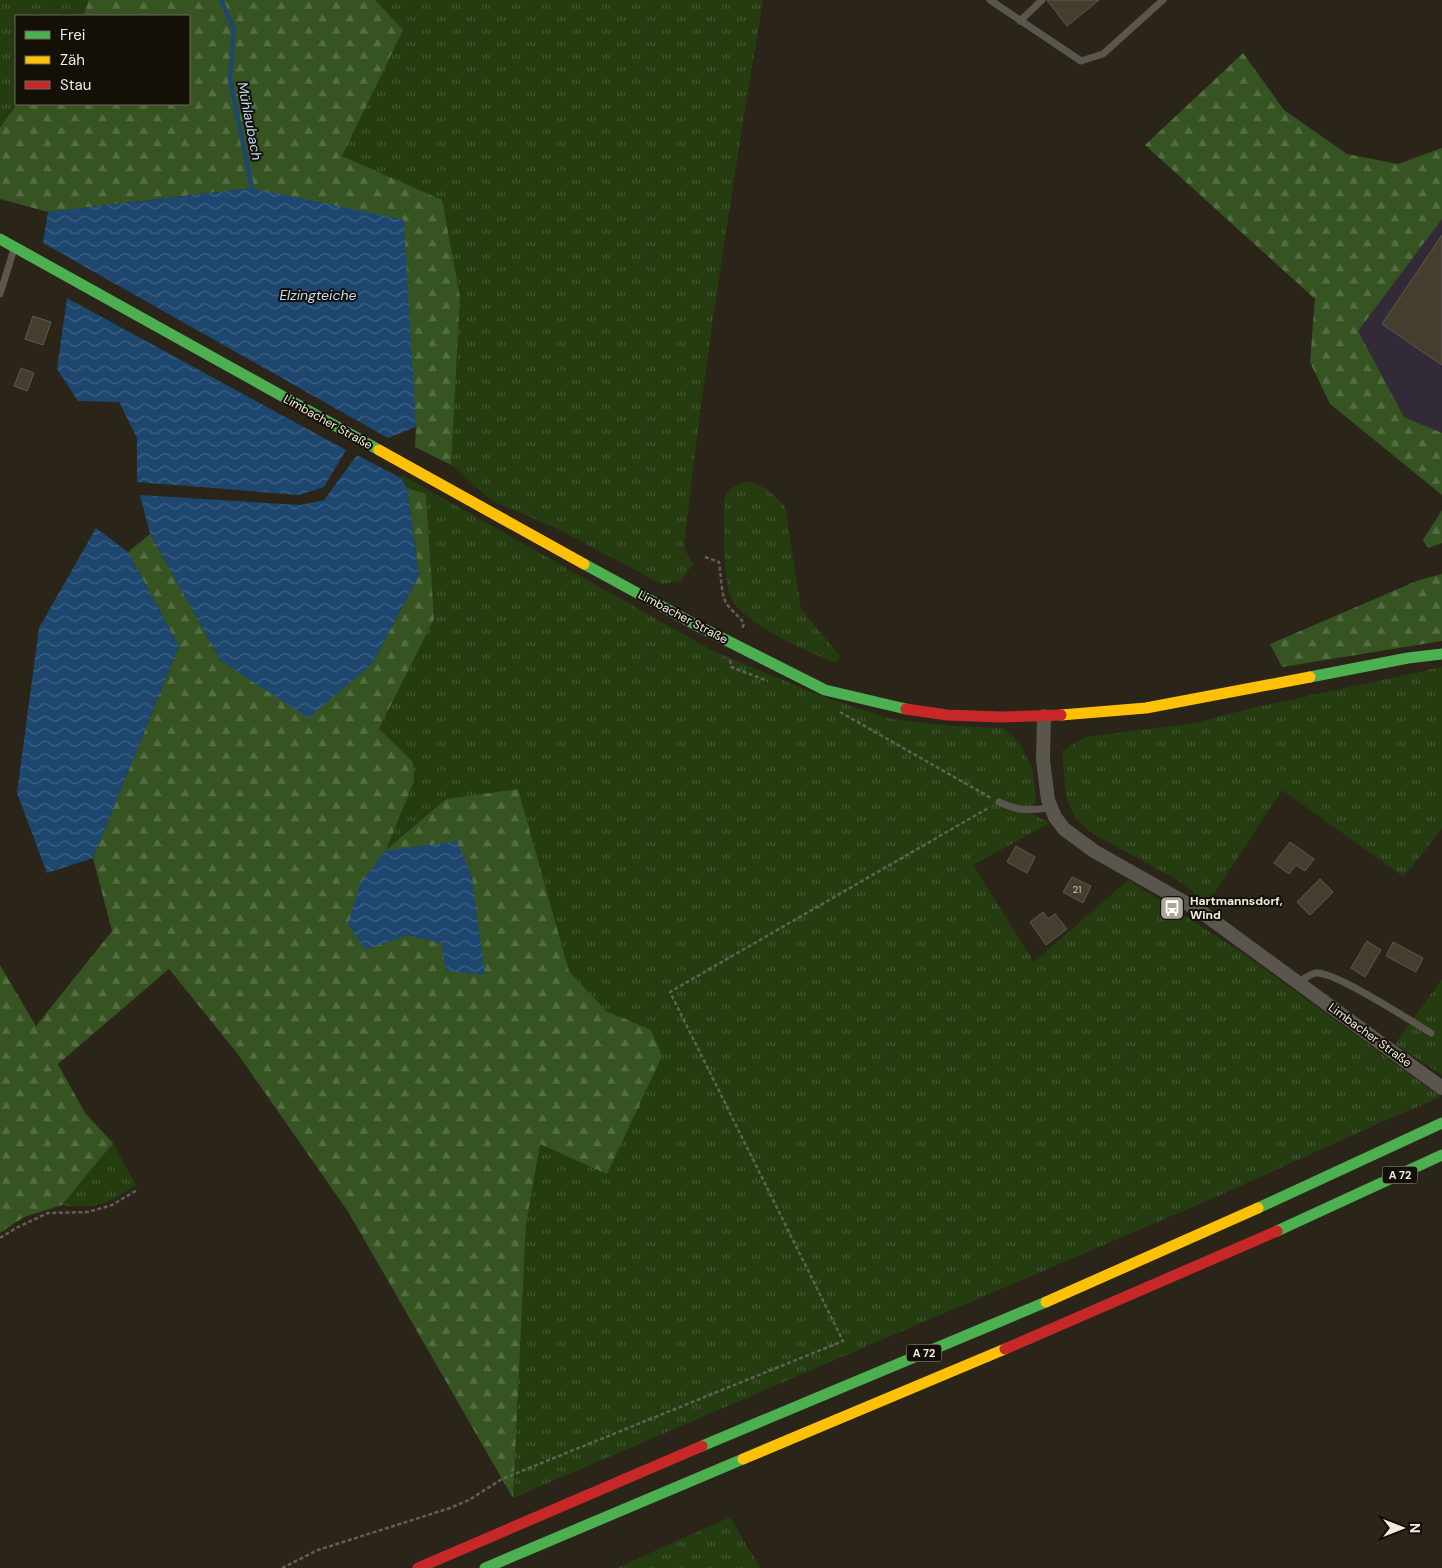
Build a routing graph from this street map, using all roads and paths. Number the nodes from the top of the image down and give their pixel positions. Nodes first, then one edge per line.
1 (990, 0) edge
2 (1042, 0) edge
3 (1163, 0) edge
4 (1020, 21) junction
5 (0, 239) edge
6 (14, 247) junction
7 (0, 294) edge
8 (705, 558) dead end
9 (735, 645) junction
10 (1442, 654) edge
11 (776, 685) dead end
12 (838, 711) dead end
13 (1044, 716) junction
14 (999, 802) junction
15 (1051, 808) junction
16 (1299, 982) junction
17 (1431, 1033) dead end
18 (1442, 1088) edge
19 (1442, 1123) edge
20 (1442, 1155) edge
21 (137, 1190) dead end
22 (0, 1238) edge
23 (282, 1568) edge
24 (418, 1568) edge
25 (485, 1568) edge

1 - 4 lane
2 - 4 lane
3 - 4 lane
5 - 6 main road, Limbacher Straße
6 - 7 lane
6 - 9 main road, Limbacher Straße
8 - 9 path
9 - 11 path
9 - 13 main road, Limbacher Straße
10 - 13 main road
12 - 14 path
13 - 15 street, Limbacher Straße
14 - 15 lane
14 - 23 path
15 - 16 street, Limbacher Straße
16 - 17 lane
16 - 18 street, Limbacher Straße
19 - 24 main road, A 72
20 - 25 main road, A 72
21 - 22 path

